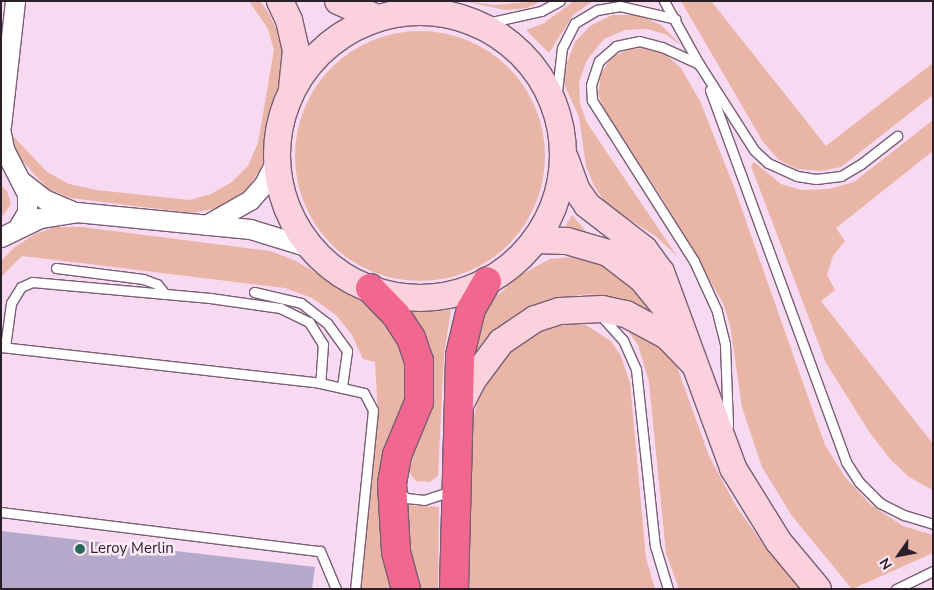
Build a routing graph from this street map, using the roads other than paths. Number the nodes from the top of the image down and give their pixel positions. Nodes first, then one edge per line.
1 (15, 1) edge
2 (280, 1) edge
3 (338, 1) edge
4 (560, 1) edge
5 (664, 1) edge
6 (377, 18) junction
7 (676, 19) junction
8 (478, 24) junction
9 (699, 64) junction
10 (291, 92) junction
11 (2, 108) edge
12 (555, 109) junction
13 (1, 126) edge
14 (1, 133) edge
15 (897, 136) dead end
16 (562, 152) junction
17 (277, 158) junction
18 (1, 168) edge
19 (22, 182) junction
20 (76, 212) junction
21 (204, 226) junction
22 (8, 235) edge
23 (535, 240) junction
24 (309, 247) junction
25 (56, 268) dead end
26 (487, 281) junction
27 (370, 288) junction
28 (254, 292) dead end
29 (164, 294) junction
30 (585, 309) junction
31 (686, 336) junction
32 (3, 347) edge
33 (698, 368) junction
34 (320, 383) junction
35 (342, 388) junction
36 (456, 412) junction
37 (728, 456) junction
38 (392, 484) junction
39 (455, 489) junction
40 (1, 512) edge
41 (933, 524) edge
42 (933, 571) edge
43 (336, 589) edge
44 (355, 589) edge
45 (406, 589) edge
46 (454, 589) edge
47 (668, 589) edge
48 (818, 589) edge
49 (896, 589) edge

1 - 11 street
2 - 10 main road
3 - 6 main road
4 - 8 lane
5 - 7 lane
6 - 8 main road
6 - 10 main road
7 - 9 lane
7 - 12 lane
8 - 12 main road
9 - 15 lane
9 - 37 lane
9 - 41 lane
10 - 17 main road
11 - 13 street
12 - 16 main road
14 - 19 street
16 - 23 main road
16 - 31 main road
17 - 21 street
17 - 24 main road
18 - 19 street
19 - 20 street
19 - 22 street
20 - 21 street
20 - 22 street
21 - 24 street
23 - 26 main road
23 - 31 main road
24 - 27 main road
25 - 29 lane
26 - 27 main road
26 - 36 highway
27 - 38 highway
28 - 35 lane
29 - 32 lane
29 - 34 lane
30 - 33 main road
30 - 36 main road
30 - 47 lane
31 - 33 main road
32 - 34 lane
33 - 37 main road
34 - 35 lane
35 - 44 lane
36 - 39 highway
37 - 48 main road
38 - 39 lane
38 - 45 highway
39 - 46 highway
40 - 43 lane
42 - 49 lane

